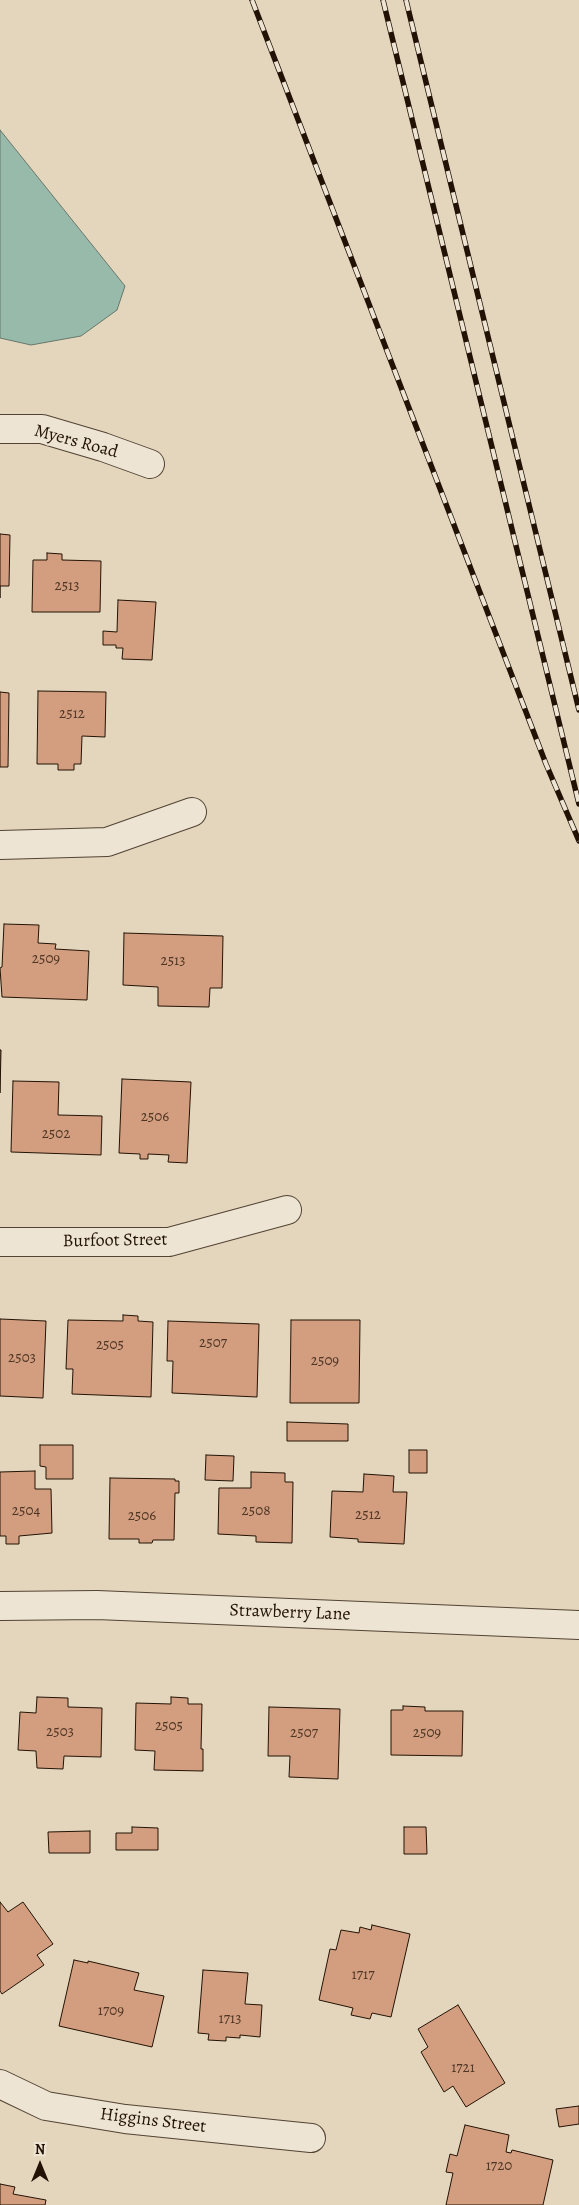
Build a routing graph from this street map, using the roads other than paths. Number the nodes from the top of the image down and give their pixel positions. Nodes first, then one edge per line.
1 (0, 429) edge
2 (150, 464) dead end
3 (192, 812) dead end
4 (0, 844) edge
5 (287, 1210) dead end
6 (0, 1242) edge
7 (0, 1606) edge
8 (579, 1626) edge
9 (0, 2084) edge
10 (312, 2138) dead end

1 - 2 street, Myers Road
3 - 4 street
5 - 6 street, Burfoot Street
7 - 8 street, Strawberry Lane
9 - 10 street, Higgins Street

